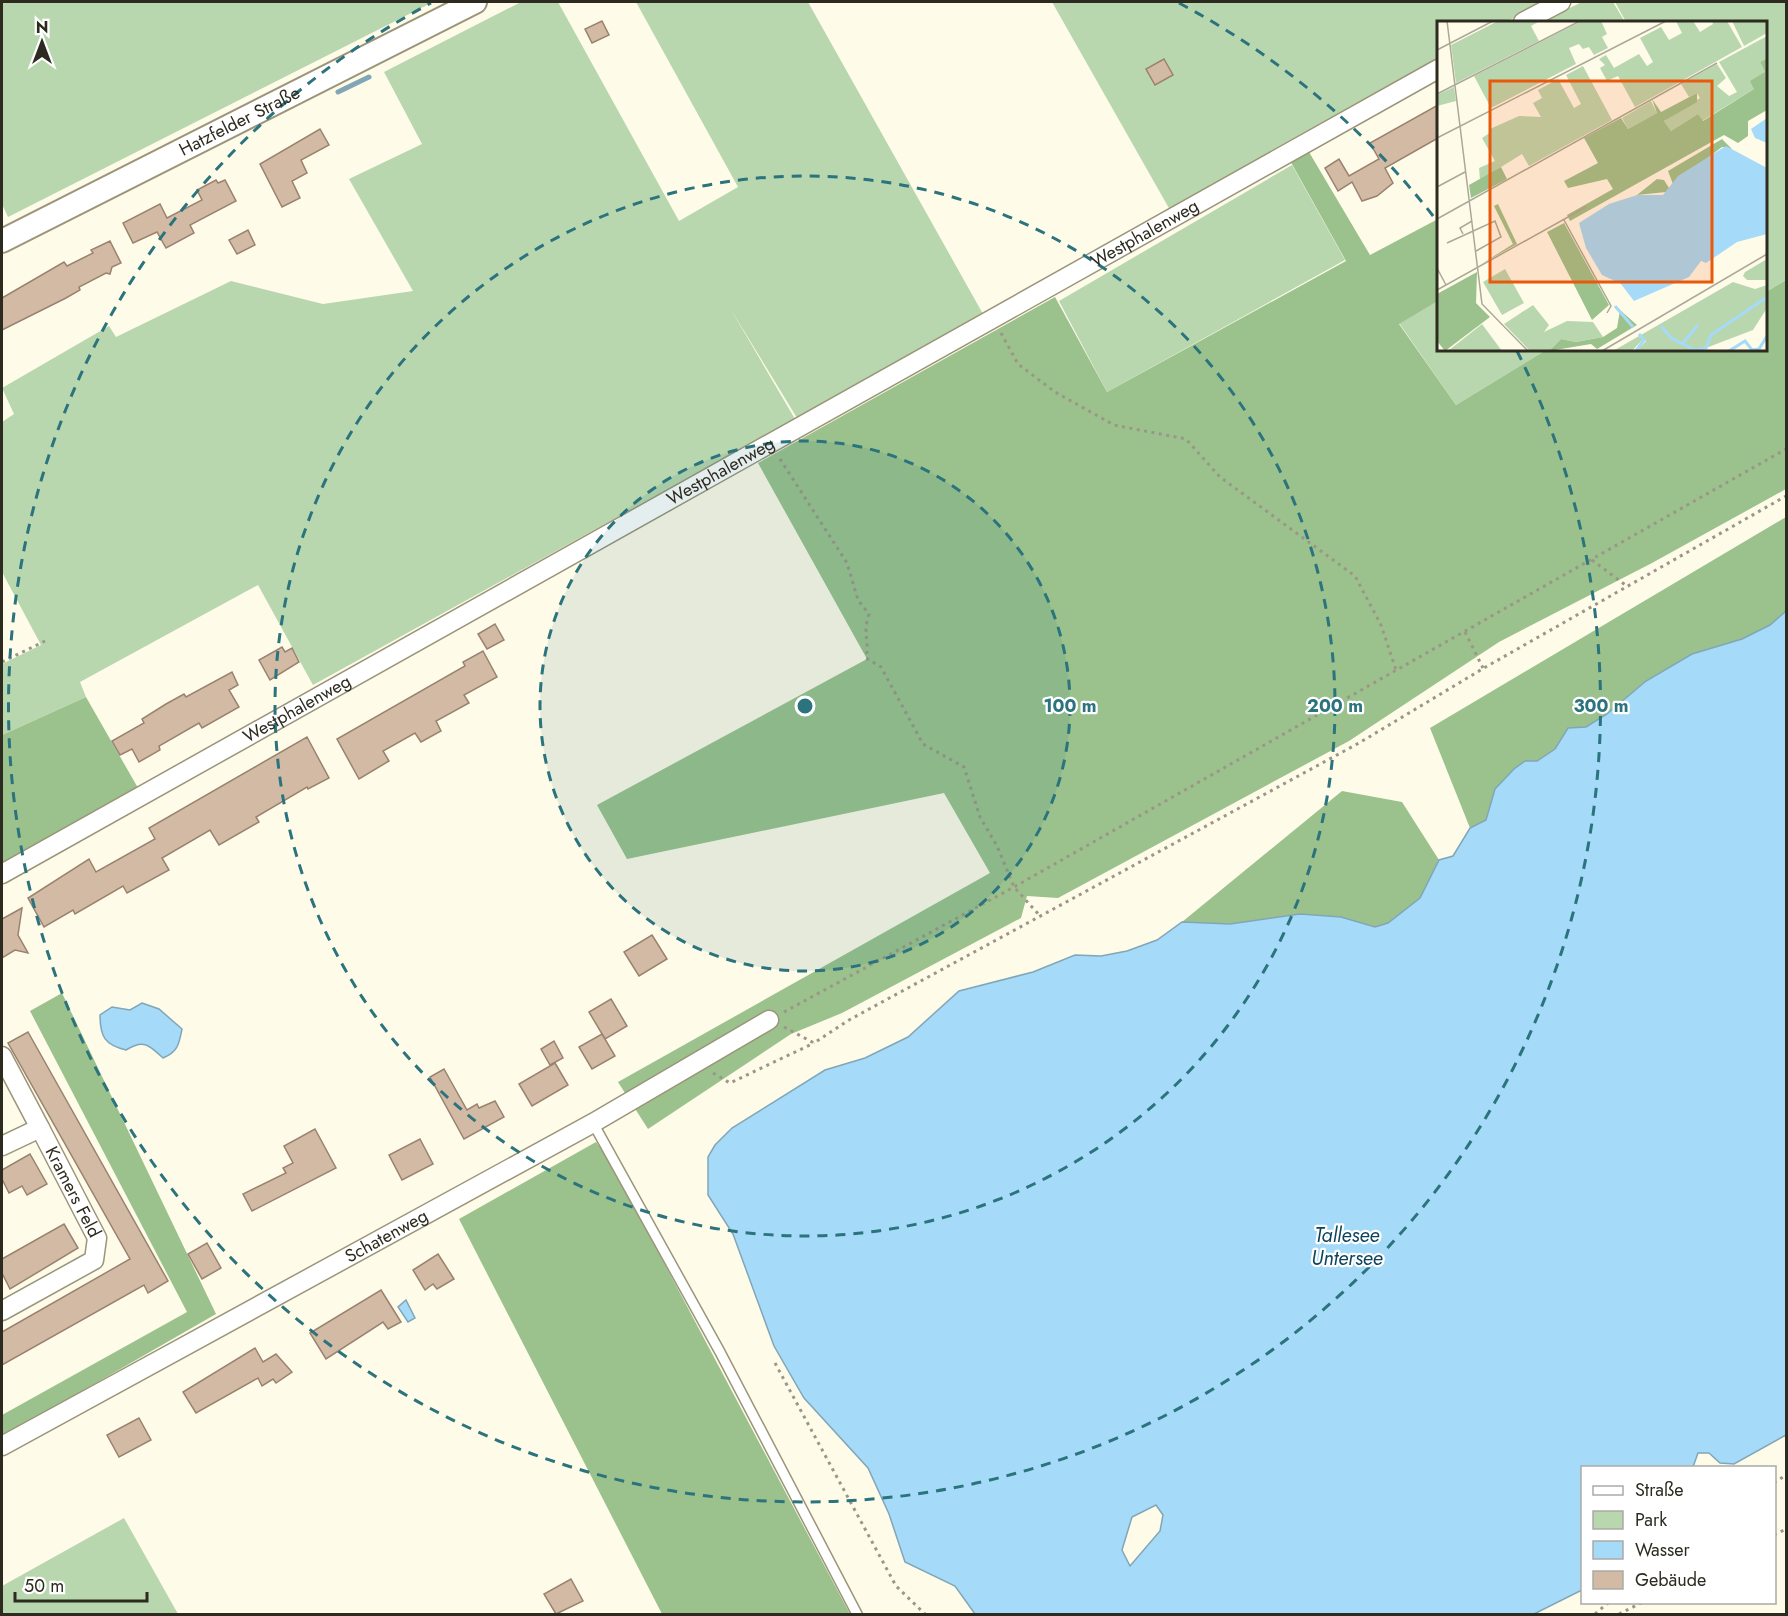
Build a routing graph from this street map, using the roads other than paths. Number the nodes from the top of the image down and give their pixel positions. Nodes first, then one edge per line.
1 (475, 2) edge
2 (1561, 2) edge
3 (1525, 21) edge
4 (1437, 70) edge
5 (2, 241) edge
6 (2, 874) edge
7 (769, 1020) road end
8 (2, 1056) edge
9 (593, 1123) junction
10 (40, 1128) junction
11 (2, 1146) edge
12 (2, 1311) edge
13 (2, 1446) edge
14 (857, 1614) edge

1 - 5 street, Hatzfelder Straße
2 - 3 street
4 - 6 street, Westphalenweg
7 - 9 street, Schatenweg
8 - 10 street, Kramers Feld
9 - 13 street, Schatenweg
9 - 14 lane
10 - 11 street, Kramers Feld
10 - 12 street, Kramers Feld

